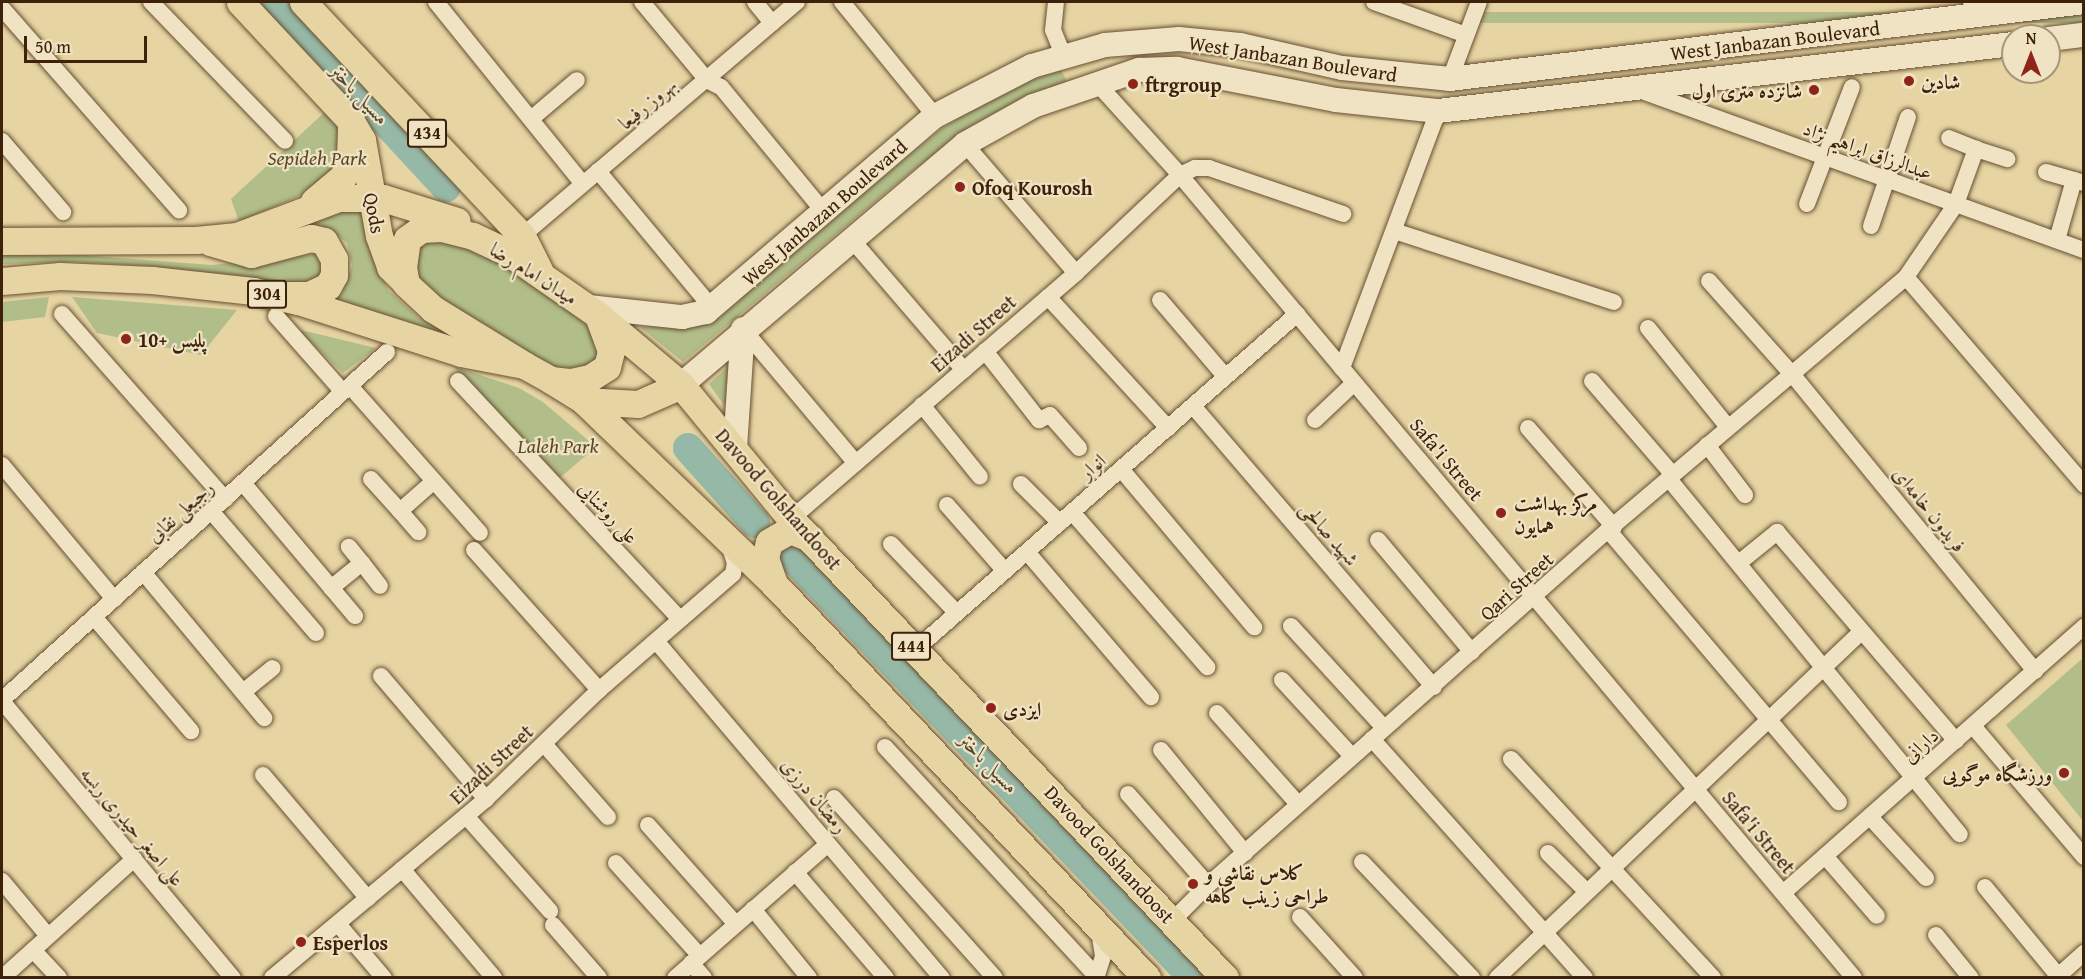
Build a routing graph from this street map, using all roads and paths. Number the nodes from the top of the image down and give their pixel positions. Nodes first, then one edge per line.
1 (151, 2) edge
2 (240, 2) edge
3 (303, 2) edge
4 (436, 2) edge
5 (642, 2) edge
6 (755, 2) edge
7 (797, 2) edge
8 (842, 2) edge
9 (1056, 2) edge
10 (1374, 2) edge
11 (1479, 2) edge
12 (1971, 2) edge
13 (2084, 2) edge
14 (2, 8) edge
15 (2001, 12) junction
16 (772, 23) junction
17 (1466, 35) junction
18 (2084, 35) edge
19 (2061, 38) edge
20 (2001, 45) edge
21 (1063, 55) junction
22 (1450, 79) junction
23 (577, 80) dead end
24 (707, 80) junction
25 (1096, 82) junction
26 (1852, 87) dead end
27 (1638, 90) junction
28 (1438, 111) junction
29 (935, 116) junction
30 (1908, 117) dead end
31 (531, 119) junction
32 (351, 121) junction
33 (1948, 138) dead end
34 (2, 141) edge
35 (285, 141) dead end
36 (965, 144) junction
37 (1976, 149) junction
38 (1826, 157) junction
39 (2007, 159) dead end
40 (598, 171) junction
41 (2046, 172) dead end
42 (1180, 175) junction
43 (1886, 179) junction
44 (2079, 181) edge
45 (582, 183) junction
46 (370, 196) junction
47 (1807, 204) dead end
48 (1956, 204) junction
49 (304, 208) junction
50 (179, 210) dead end
51 (63, 212) dead end
52 (824, 212) junction
53 (1343, 214) dead end
54 (1870, 226) dead end
55 (1394, 231) junction
56 (473, 236) junction
57 (522, 236) junction
58 (203, 240) junction
59 (2057, 240) junction
60 (2, 241) edge
61 (853, 241) junction
62 (2084, 250) edge
63 (540, 272) junction
64 (1076, 273) junction
65 (1906, 277) junction
66 (2, 281) edge
67 (1709, 281) dead end
68 (406, 284) junction
69 (253, 291) junction
70 (1048, 297) junction
71 (1160, 300) dead end
72 (1614, 302) dead end
73 (712, 308) junction
74 (593, 311) junction
75 (62, 314) dead end
76 (1297, 314) junction
77 (276, 316) dead end
78 (1648, 328) dead end
79 (743, 329) junction
80 (985, 351) junction
81 (387, 352) dead end
82 (524, 365) junction
83 (1342, 368) junction
84 (964, 370) junction
85 (1792, 374) junction
86 (1224, 375) junction
87 (551, 380) junction
88 (458, 381) dead end
89 (1592, 381) dead end
90 (1354, 383) junction
91 (681, 385) junction
92 (346, 389) junction
93 (584, 401) junction
94 (922, 405) junction
95 (1193, 406) junction
96 (1315, 420) dead end
97 (1728, 427) junction
98 (1168, 428) junction
99 (1528, 428) dead end
100 (1707, 445) junction
101 (735, 448) junction
102 (1079, 448) dead end
103 (856, 464) junction
104 (2, 465) edge
105 (1121, 469) junction
106 (980, 477) dead end
107 (1671, 477) junction
108 (371, 479) dead end
109 (434, 481) junction
110 (243, 483) junction
111 (1022, 484) dead end
112 (2084, 485) edge
113 (1745, 495) dead end
114 (225, 499) junction
115 (947, 505) dead end
116 (211, 511) junction
117 (400, 511) junction
118 (1066, 518) junction
119 (791, 519) junction
120 (713, 526) junction
121 (1611, 529) junction
122 (418, 532) dead end
123 (480, 533) dead end
124 (810, 538) junction
125 (1378, 540) dead end
126 (891, 544) dead end
127 (349, 547) dead end
128 (474, 550) dead end
129 (1027, 552) junction
130 (1740, 562) junction
131 (362, 563) junction
132 (1005, 571) junction
133 (143, 572) junction
134 (774, 584) junction
135 (380, 586) dead end
136 (332, 588) junction
137 (1536, 598) junction
138 (114, 599) junction
139 (957, 613) junction
140 (355, 616) dead end
141 (94, 617) junction
142 (680, 619) junction
143 (1291, 626) dead end
144 (1254, 627) dead end
145 (2084, 627) edge
146 (1861, 632) junction
147 (316, 633) dead end
148 (656, 640) junction
149 (915, 650) junction
150 (1472, 652) junction
151 (1207, 667) dead end
152 (1823, 667) junction
153 (273, 668) dead end
154 (2035, 671) junction
155 (381, 676) dead end
156 (1282, 680) dead end
157 (1434, 687) junction
158 (599, 690) junction
159 (243, 692) junction
160 (1150, 697) dead end
161 (2, 701) edge
162 (1217, 713) dead end
163 (264, 718) dead end
164 (1769, 719) junction
165 (1973, 726) junction
166 (191, 731) dead end
167 (1378, 733) junction
168 (1956, 741) junction
169 (544, 744) junction
170 (885, 747) dead end
171 (1161, 750) dead end
172 (1352, 756) junction
173 (1511, 759) dead end
174 (262, 775) dead end
175 (1912, 780) junction
176 (1696, 789) junction
177 (1128, 795) dead end
178 (834, 798) dead end
179 (486, 799) junction
180 (1839, 802) dead end
181 (1298, 804) junction
182 (466, 816) junction
183 (608, 817) dead end
184 (1870, 817) junction
185 (648, 825) dead end
186 (1960, 834) dead end
187 (828, 843) junction
188 (1245, 853) junction
189 (1548, 853) dead end
190 (1826, 856) junction
191 (2084, 857) edge
192 (134, 859) junction
193 (1362, 862) dead end
194 (616, 863) dead end
195 (1614, 867) junction
196 (402, 869) junction
197 (795, 872) junction
198 (1926, 878) dead end
199 (2, 881) edge
200 (1208, 885) junction
201 (1985, 887) dead end
202 (1587, 892) junction
203 (1783, 893) junction
204 (368, 899) junction
205 (753, 909) junction
206 (1877, 916) dead end
207 (1300, 917) dead end
208 (1173, 920) junction
209 (1097, 923) junction
210 (338, 924) junction
211 (736, 924) junction
212 (1544, 933) junction
213 (1936, 935) dead end
214 (48, 936) junction
215 (33, 950) junction
216 (2084, 953) edge
217 (695, 960) junction
218 (940, 977) edge
219 (1096, 977) edge
220 (2058, 977) edge
221 (2, 978) edge
222 (59, 978) edge
223 (233, 978) edge
224 (272, 978) edge
225 (384, 978) edge
226 (494, 978) edge
227 (599, 978) edge
228 (675, 978) edge
229 (704, 978) edge
230 (809, 978) edge
231 (886, 978) edge
232 (995, 978) edge
233 (1147, 978) edge
234 (1225, 978) edge
235 (1355, 978) edge
236 (1472, 978) edge
237 (1497, 978) edge
238 (1585, 978) edge
239 (1713, 978) edge
240 (1854, 978) edge
241 (1971, 978) edge

1 - 35 street
2 - 32 main road, Qods
3 - 57 main road, 434
4 - 31 street
5 - 24 street
6 - 16 street
7 - 16 street, بهروز رفیعا
8 - 29 street
9 - 21 street
10 - 17 street
11 - 17 street
12 - 15 street
13 - 15 main road, West Janbazan Boulevard
14 - 50 street
15 - 22 main road, West Janbazan Boulevard
16 - 24 street, بهروز رفیعا
17 - 22 street
18 - 19 main road
20 - 27 main road, West Janbazan Boulevard
21 - 22 main road, West Janbazan Boulevard
21 - 25 main road
21 - 29 main road, West Janbazan Boulevard
22 - 28 main road
23 - 31 street
24 - 40 street, بهروز رفیعا
24 - 52 street
25 - 28 main road, West Janbazan Boulevard
25 - 36 main road, West Janbazan Boulevard
25 - 42 street, Safa'i Street
26 - 38 street
27 - 28 main road, West Janbazan Boulevard
27 - 38 street, عبدالرزاق ابراهیم نژاد
28 - 55 street
29 - 52 main road, West Janbazan Boulevard
30 - 43 street
31 - 45 street
32 - 46 main road, Qods
32 - 49 main road
33 - 37 street
34 - 51 street
36 - 61 main road, West Janbazan Boulevard
36 - 64 street
37 - 39 street
37 - 48 street, Qari Street
38 - 43 street, عبدالرزاق ابراهیم نژاد
38 - 47 street
40 - 45 street, بهروز رفیعا
40 - 73 street
41 - 44 street
42 - 53 street
42 - 64 street, Eizadi Street
42 - 76 street, Safa'i Street
43 - 48 street, عبدالرزاق ابراهیم نژاد
43 - 54 street
44 - 59 street
45 - 57 street, بهروز رفیعا
46 - 49 main road
46 - 56 main road
46 - 68 main road, Qods
48 - 59 street, عبدالرزاق ابراهیم نژاد
48 - 65 street, Qari Street
49 - 58 main road
52 - 73 main road, West Janbazan Boulevard
55 - 72 street
55 - 83 street
56 - 63 main road, میدان امام رضا
56 - 68 main road, میدان امام رضا
57 - 63 main road, 434
58 - 60 main road
58 - 69 main road
59 - 62 street, عبدالرزاق ابراهیم نژاد
61 - 79 main road, West Janbazan Boulevard
61 - 84 street
63 - 74 main road, میدان امام رضا
64 - 70 street, Eizadi Street
65 - 85 street, Qari Street
65 - 112 street
66 - 69 main road, 304
67 - 85 street, فریدون خامه‌ای
68 - 82 main road
69 - 82 main road, 304
70 - 80 street, Eizadi Street
70 - 98 street
71 - 86 street
73 - 74 main road, West Janbazan Boulevard
74 - 87 main road, میدان امام رضا
74 - 91 main road, Davood Golshandoost / 444
75 - 114 street
76 - 83 street, Safa'i Street
76 - 86 street, انوار
77 - 92 street
78 - 97 street
79 - 91 main road, West Janbazan Boulevard
79 - 101 main road
79 - 103 street
80 - 84 street, Eizadi Street
80 - 102 street
81 - 92 street, رجبعلی نقابی
82 - 87 main road
83 - 90 street, Safa'i Street
84 - 94 street, Eizadi Street
85 - 97 street, Qari Street
85 - 154 street, فریدون خامه‌ای
86 - 95 street, انوار
87 - 93 main road
88 - 142 street, علی روشنایی
89 - 107 street
90 - 96 street
90 - 137 street, Safa'i Street
91 - 93 main road
91 - 101 main road, Davood Golshandoost / 444
92 - 109 street
92 - 110 street, رجبعلی نقابی
93 - 120 main road
94 - 103 street, Eizadi Street
94 - 106 street
95 - 98 street, انوار
95 - 157 street, شهید صالحی
97 - 100 street, Qari Street
98 - 105 street, انوار
99 - 121 street
100 - 107 street, Qari Street
100 - 113 street
101 - 119 main road, Davood Golshandoost / 444
103 - 119 street, Eizadi Street
104 - 138 street
105 - 118 street, انوار
105 - 144 street
107 - 121 street, Qari Street
107 - 130 street
108 - 117 street
109 - 117 street
109 - 123 street
110 - 114 street, رجبعلی نقابی
110 - 136 street
111 - 118 street
114 - 116 street, رجبعلی نقابی
115 - 132 street
116 - 133 street, رجبعلی نقابی
116 - 147 street
117 - 122 street
118 - 129 street, انوار
118 - 151 street
119 - 124 main road, Davood Golshandoost / 444
120 - 134 main road
120 - 142 street, Eizadi Street
121 - 137 street, Qari Street
121 - 164 street
124 - 134 main road
124 - 149 main road, Davood Golshandoost / 444
125 - 150 street
126 - 139 street
127 - 131 street
128 - 158 street
129 - 132 street, انوار
129 - 160 street
130 - 146 street
130 - 152 street
131 - 135 street
131 - 136 street
132 - 139 street, انوار
133 - 138 street, رجبعلی نقابی
133 - 159 street
134 - 209 main road
136 - 140 street
137 - 150 street, Qari Street
137 - 176 street, Safa'i Street
138 - 141 street, رجبعلی نقابی
139 - 149 street, انوار
141 - 161 street, رجبعلی نقابی
141 - 166 street
142 - 148 street, Eizadi Street
143 - 167 street
145 - 154 street, دارانی
146 - 152 street
146 - 168 street
148 - 158 street, Eizadi Street
148 - 187 street, رمضان درزی
149 - 208 main road, Davood Golshandoost / 444
150 - 157 street, Qari Street
152 - 164 street
152 - 175 street
153 - 159 street
154 - 165 street, دارانی
155 - 179 street
156 - 172 street
157 - 167 street, Qari Street
158 - 169 street, Eizadi Street
159 - 163 street
161 - 192 street, علی اصغر حیدری ریسه
162 - 181 street
164 - 176 street
164 - 180 street
165 - 168 street, دارانی
165 - 191 street
167 - 172 street, Qari Street
167 - 212 street
168 - 175 street, دارانی
169 - 179 street, Eizadi Street
169 - 183 street
170 - 219 street
171 - 188 street
172 - 181 street, Qari Street
173 - 195 street
174 - 204 street
175 - 184 street, دارانی
175 - 186 street
176 - 195 street
176 - 203 street, Safa'i Street
177 - 200 street
178 - 232 street
179 - 182 street, Eizadi Street
181 - 188 street, Qari Street
182 - 196 street, Eizadi Street
182 - 227 street
184 - 190 street, دارانی
184 - 198 street
185 - 211 street
187 - 197 street
187 - 218 street, رمضان درزی
188 - 200 street, Qari Street
189 - 202 street
190 - 203 street, دارانی
190 - 206 street
192 - 214 street
192 - 223 street, علی اصغر حیدری ریسه
193 - 236 street
194 - 217 street
195 - 202 street
195 - 239 street
196 - 204 street, Eizadi Street
196 - 226 street
197 - 205 street
197 - 231 street
199 - 214 street
200 - 208 street, Qari Street
201 - 220 street
202 - 212 street
203 - 240 street, Safa'i Street
204 - 210 street, Eizadi Street
205 - 211 street
205 - 230 street
207 - 235 street
208 - 234 main road, Davood Golshandoost / 444
209 - 219 street
209 - 233 main road
210 - 224 street, Eizadi Street
210 - 225 street
211 - 217 street
212 - 237 street
212 - 238 street
213 - 241 street
214 - 215 street
215 - 221 street
215 - 222 street
216 - 220 street
217 - 228 street
217 - 229 street

